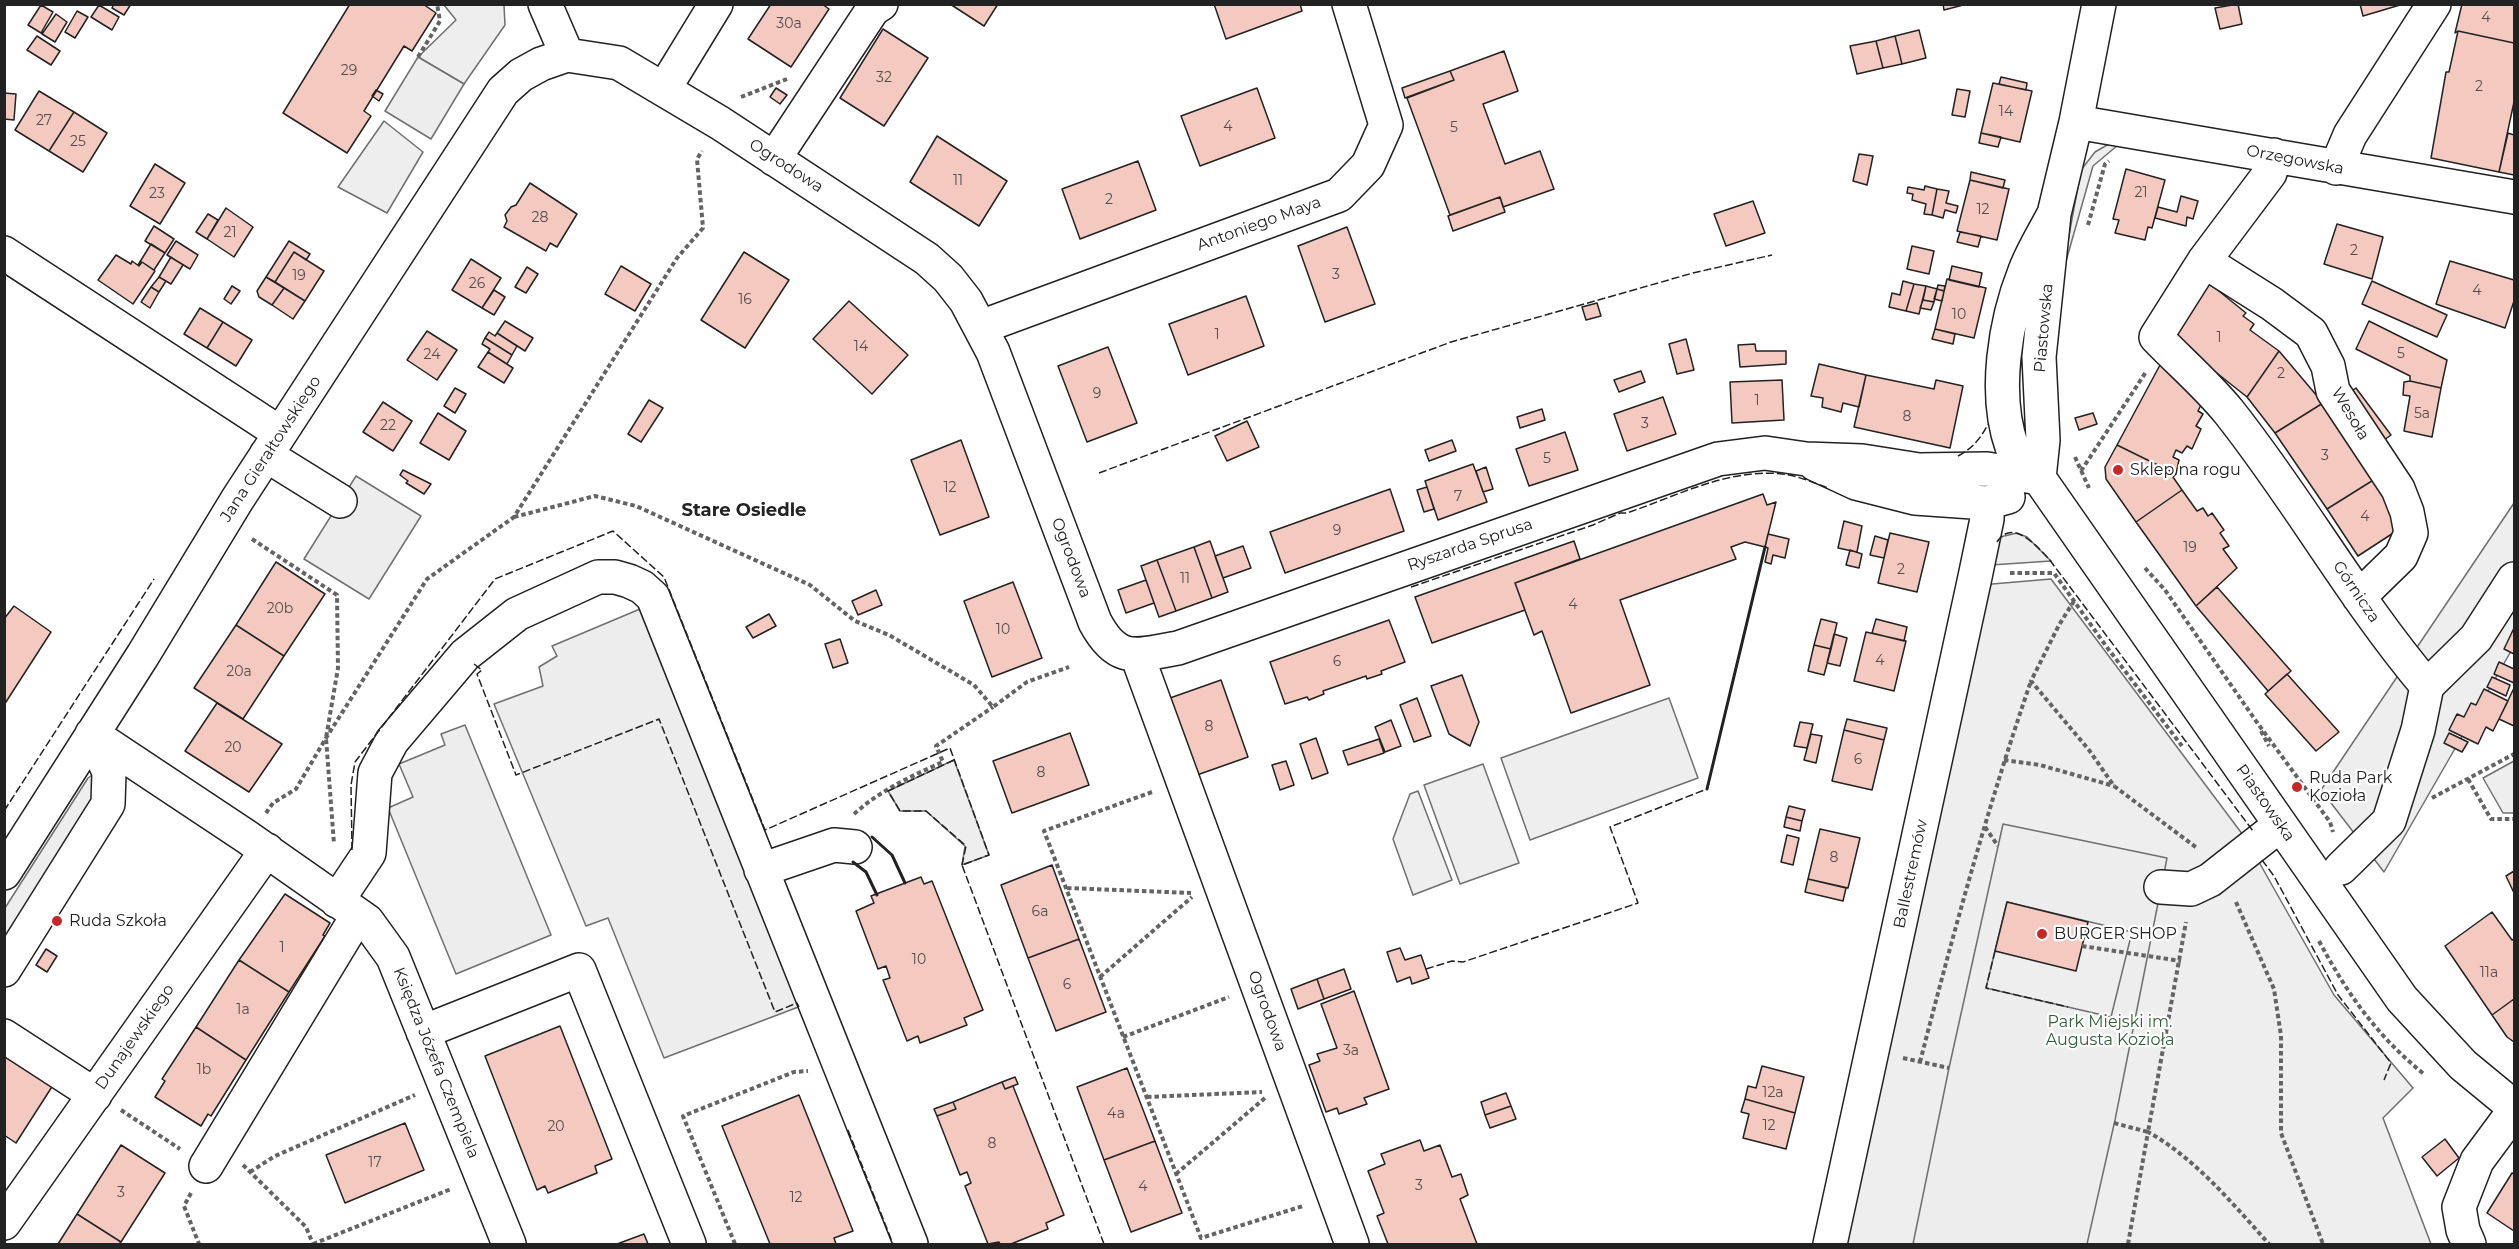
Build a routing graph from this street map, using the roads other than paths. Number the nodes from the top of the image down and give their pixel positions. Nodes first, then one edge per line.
1 (545, 4) edge
2 (716, 4) edge
3 (881, 4) edge
4 (1349, 4) edge
5 (2099, 4) edge
6 (2434, 4) edge
7 (567, 56) junction
8 (664, 89) junction
9 (2076, 122) junction
10 (2274, 155) junction
11 (774, 159) junction
12 (2336, 168) junction
13 (2514, 197) edge
14 (4, 253) edge
15 (2204, 261) junction
16 (981, 327) junction
17 (273, 444) junction
18 (1806, 459) junction
19 (2039, 478) junction
20 (340, 501) dead end
21 (1987, 503) junction
22 (2514, 579) edge
23 (2360, 597) junction
24 (1137, 655) junction
25 (2427, 686) junction
26 (92, 734) junction
27 (2280, 825) junction
28 (852, 833) road end
29 (257, 844) junction
30 (2341, 868) road end
31 (761, 870) junction
32 (4, 873) edge
33 (2176, 888) road end
34 (338, 901) junction
35 (4, 970) edge
36 (423, 1032) junction
37 (4, 1036) edge
38 (95, 1094) junction
39 (2514, 1109) edge
40 (206, 1166) road end
41 (4, 1223) edge
42 (509, 1245) edge
43 (689, 1245) edge
44 (911, 1245) edge
45 (1352, 1245) edge
46 (1830, 1245) edge
47 (2469, 1245) edge

1 - 7 street
2 - 8 street
3 - 11 street
4 - 16 street, Antoniego Maya
5 - 9 street, Piastowska
6 - 12 street
7 - 8 street, Ogrodowa
7 - 17 street, Jana Gierałtowskiego
8 - 11 street, Ogrodowa
9 - 10 street, Orzegowska
9 - 19 street, Piastowska
10 - 12 street, Orzegowska
10 - 15 street
11 - 16 street, Ogrodowa
12 - 13 street, Orzegowska
14 - 17 street
15 - 23 street, Górnicza
15 - 23 street, Wesoła
16 - 24 street, Ogrodowa
17 - 20 street
17 - 26 street, Jana Gierałtowskiego
18 - 19 street, Ryszarda Sprusa
18 - 21 street, Ryszarda Sprusa
18 - 24 street, Ryszarda Sprusa
19 - 21 street, Ryszarda Sprusa
19 - 27 street, Piastowska
21 - 46 street, Ballestremów
22 - 25 street
23 - 25 street, Górnicza
24 - 45 street, Ogrodowa
25 - 30 street
26 - 29 street, Księdza Józefa Czempiela
26 - 32 street, Jana Gierałtowskiego
26 - 35 street
27 - 33 street
27 - 39 street, Piastowska
28 - 31 street
29 - 34 street, Księdza Józefa Czempiela
29 - 38 street, Dunajewskiego
31 - 34 street
31 - 44 street
34 - 36 street, Księdza Józefa Czempiela
34 - 40 street
36 - 42 street, Księdza Józefa Czempiela
36 - 43 street
37 - 38 street
38 - 41 street, Dunajewskiego
39 - 47 street

